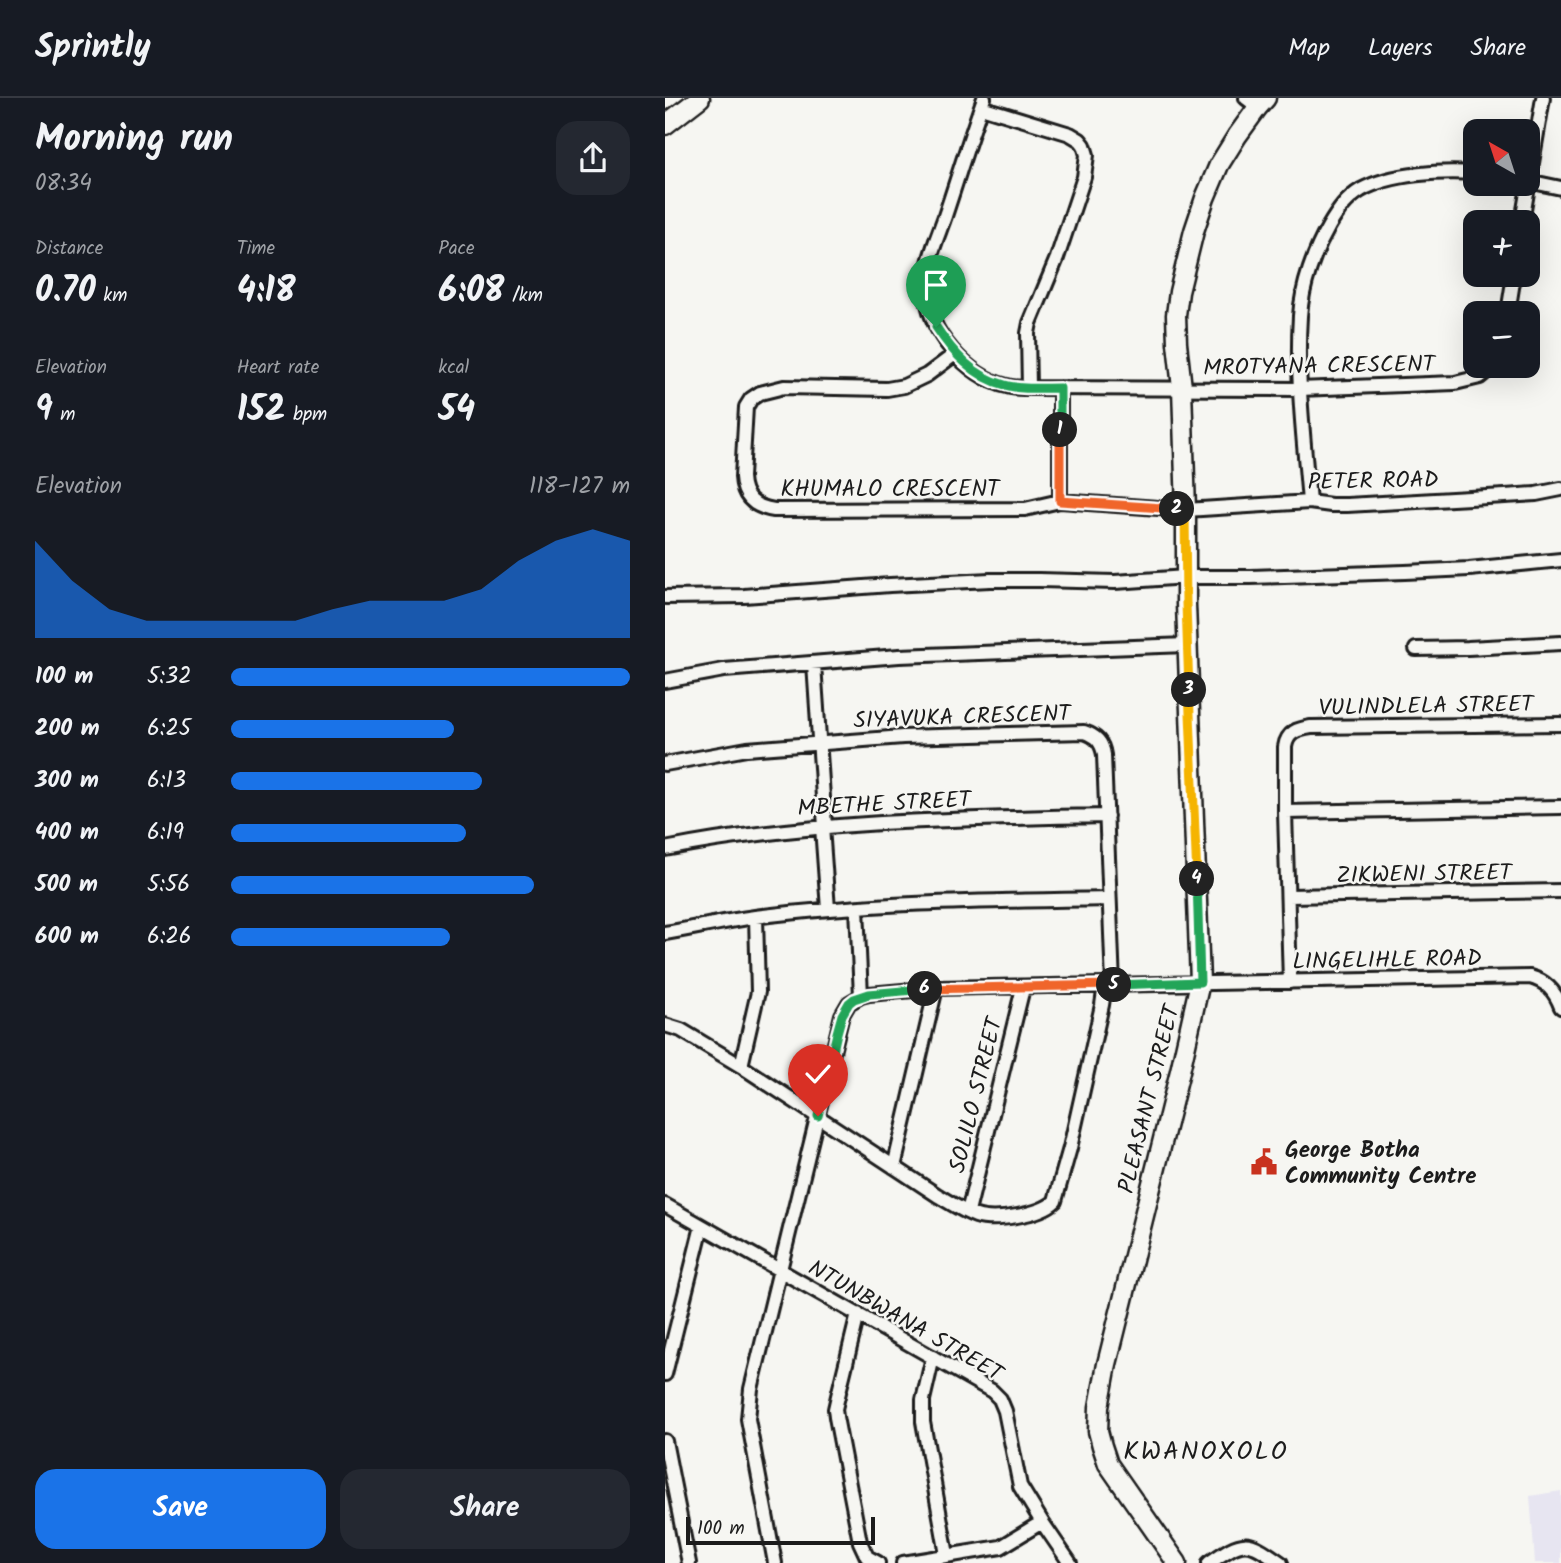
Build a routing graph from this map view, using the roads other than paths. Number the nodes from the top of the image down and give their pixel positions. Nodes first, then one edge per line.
1 (700, 98) edge
2 (1543, 98) edge
3 (1257, 101) edge
4 (982, 102) edge
5 (1539, 119) edge
6 (665, 125) edge
7 (1463, 173) edge
8 (1540, 184) edge
9 (1561, 188) edge
10 (955, 354) junction
11 (1477, 378) edge
12 (1029, 388) junction
13 (1060, 388) junction
14 (1182, 388) junction
15 (1299, 389) junction
16 (1561, 489) edge
17 (1060, 501) junction
18 (1308, 502) junction
19 (1185, 510) junction
20 (1561, 560) edge
21 (1186, 576) junction
22 (665, 597) edge
23 (1561, 643) edge
24 (1187, 645) junction
25 (1416, 649) dead end
26 (814, 664) junction
27 (665, 681) edge
28 (1561, 724) edge
29 (819, 744) junction
30 (665, 764) edge
31 (1561, 807) edge
32 (1285, 813) junction
33 (1107, 816) junction
34 (824, 827) junction
35 (665, 849) edge
36 (1561, 891) edge
37 (1288, 896) junction
38 (1109, 899) junction
39 (857, 908) junction
40 (828, 909) junction
41 (756, 917) junction
42 (665, 933) edge
43 (1200, 982) junction
44 (1290, 982) junction
45 (1109, 985) junction
46 (936, 988) junction
47 (1023, 988) junction
48 (861, 996) junction
49 (1561, 1007) edge
50 (665, 1025) edge
51 (741, 1066) junction
52 (818, 1116) junction
53 (894, 1167) junction
54 (665, 1205) edge
55 (968, 1212) junction
56 (702, 1226) junction
57 (780, 1270) junction
58 (858, 1314) junction
59 (933, 1357) junction
60 (665, 1374) edge
61 (665, 1441) edge
62 (1042, 1522) junction
63 (947, 1555) junction
64 (689, 1563) edge
65 (775, 1563) edge
66 (878, 1563) edge
67 (904, 1563) edge
68 (1070, 1563) edge
69 (1177, 1563) edge
70 (1209, 1563) edge
71 (1281, 1563) edge

1 - 6 street
2 - 5 street
3 - 14 street, PLEASANT STREET
4 - 10 street, MROTYANA CRESCENT
4 - 12 street
7 - 15 street
8 - 9 street
10 - 12 street, MROTYANA CRESCENT
10 - 17 street, KHUMALO CRESCENT
11 - 15 street, MROTYANA CRESCENT
12 - 13 street, MROTYANA CRESCENT
13 - 14 street, MROTYANA CRESCENT
13 - 17 street
14 - 15 street, MROTYANA CRESCENT
14 - 19 street, PLEASANT STREET
15 - 18 street
16 - 18 street, PETER ROAD
17 - 19 street, KHUMALO CRESCENT
18 - 19 street, PETER ROAD
19 - 21 street, PLEASANT STREET
20 - 21 street
21 - 22 street
21 - 24 street, PLEASANT STREET
23 - 25 street
24 - 26 street
24 - 43 street, PLEASANT STREET
26 - 27 street
26 - 29 street
28 - 32 street, VULINDLELA STREET
29 - 30 street, SIYAVUKA CRESCENT
29 - 33 street, SIYAVUKA CRESCENT
29 - 34 street
31 - 32 street
32 - 37 street, VULINDLELA STREET
33 - 34 street, MBETHE STREET
33 - 38 street, SIYAVUKA CRESCENT
34 - 35 street, MBETHE STREET
34 - 40 street
36 - 37 street, ZIKWENI STREET
37 - 44 street, VULINDLELA STREET
38 - 39 street
38 - 45 street, SIYAVUKA CRESCENT
39 - 40 street
39 - 48 street
40 - 41 street
41 - 42 street
41 - 51 street
43 - 44 street, LINGELIHLE ROAD
43 - 45 street, LINGELIHLE ROAD
43 - 69 street, PLEASANT STREET
44 - 49 street, LINGELIHLE ROAD
45 - 47 street, LINGELIHLE ROAD
45 - 55 street, SIYAVUKA CRESCENT
46 - 47 street, LINGELIHLE ROAD
46 - 48 street, LINGELIHLE ROAD
46 - 53 street
47 - 55 street, SOLILO STREET
48 - 52 street
50 - 51 street
51 - 52 street
52 - 53 street
52 - 57 street
53 - 55 street
54 - 56 street, NTUNBWANA STREET
56 - 57 street, NTUNBWANA STREET
56 - 60 street
57 - 58 street, NTUNBWANA STREET
57 - 65 street
58 - 59 street, NTUNBWANA STREET
58 - 66 street
59 - 62 street, NTUNBWANA STREET
59 - 63 street
61 - 64 street
62 - 63 street
62 - 68 street, NTUNBWANA STREET
63 - 67 street
70 - 71 street

